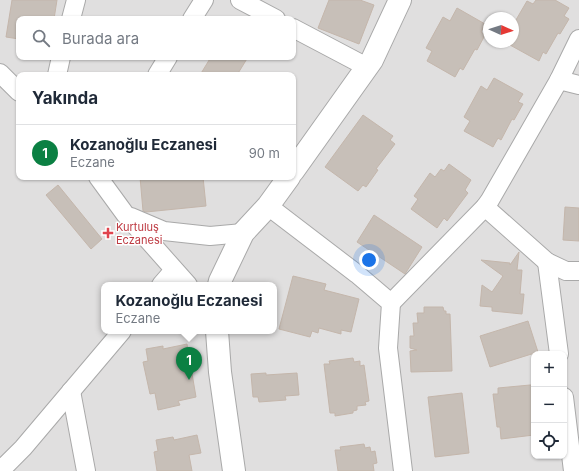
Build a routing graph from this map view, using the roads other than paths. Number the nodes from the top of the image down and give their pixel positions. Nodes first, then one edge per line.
1 (76, 0) edge
2 (204, 0) edge
3 (240, 0) edge
4 (400, 0) edge
5 (72, 16) edge
6 (194, 16) edge
7 (270, 16) edge
8 (296, 30) edge
9 (579, 39) edge
10 (61, 60) edge
11 (166, 60) edge
12 (367, 67) junction
13 (58, 72) edge
14 (159, 72) edge
15 (0, 73) edge
16 (558, 80) junction
17 (579, 85) edge
18 (16, 89) edge
19 (296, 167) edge
20 (100, 180) edge
21 (287, 180) edge
22 (268, 206) junction
23 (485, 207) junction
24 (125, 214) junction
25 (242, 233) junction
26 (547, 262) junction
27 (174, 270) junction
28 (579, 271) edge
29 (164, 282) edge
30 (185, 282) edge
31 (220, 282) edge
32 (391, 303) junction
33 (119, 334) edge
34 (217, 334) edge
35 (558, 351) edge
36 (71, 391) junction
37 (567, 422) edge
38 (0, 471) edge
39 (86, 471) edge
40 (234, 471) edge
41 (403, 471) edge
42 (573, 471) edge

1 - 5 street
2 - 6 street
3 - 7 street
4 - 12 street
8 - 12 street
9 - 16 street
10 - 13 street
11 - 14 street
12 - 19 street
15 - 18 street
16 - 17 street
16 - 23 street
20 - 24 street
21 - 22 street
22 - 25 street
22 - 32 street
23 - 26 street
23 - 32 street
24 - 25 street
24 - 27 street
25 - 31 street
26 - 28 street
26 - 35 street
27 - 29 street
27 - 30 street
32 - 41 street
33 - 36 street
34 - 40 street
36 - 38 street
36 - 39 street
37 - 42 street

